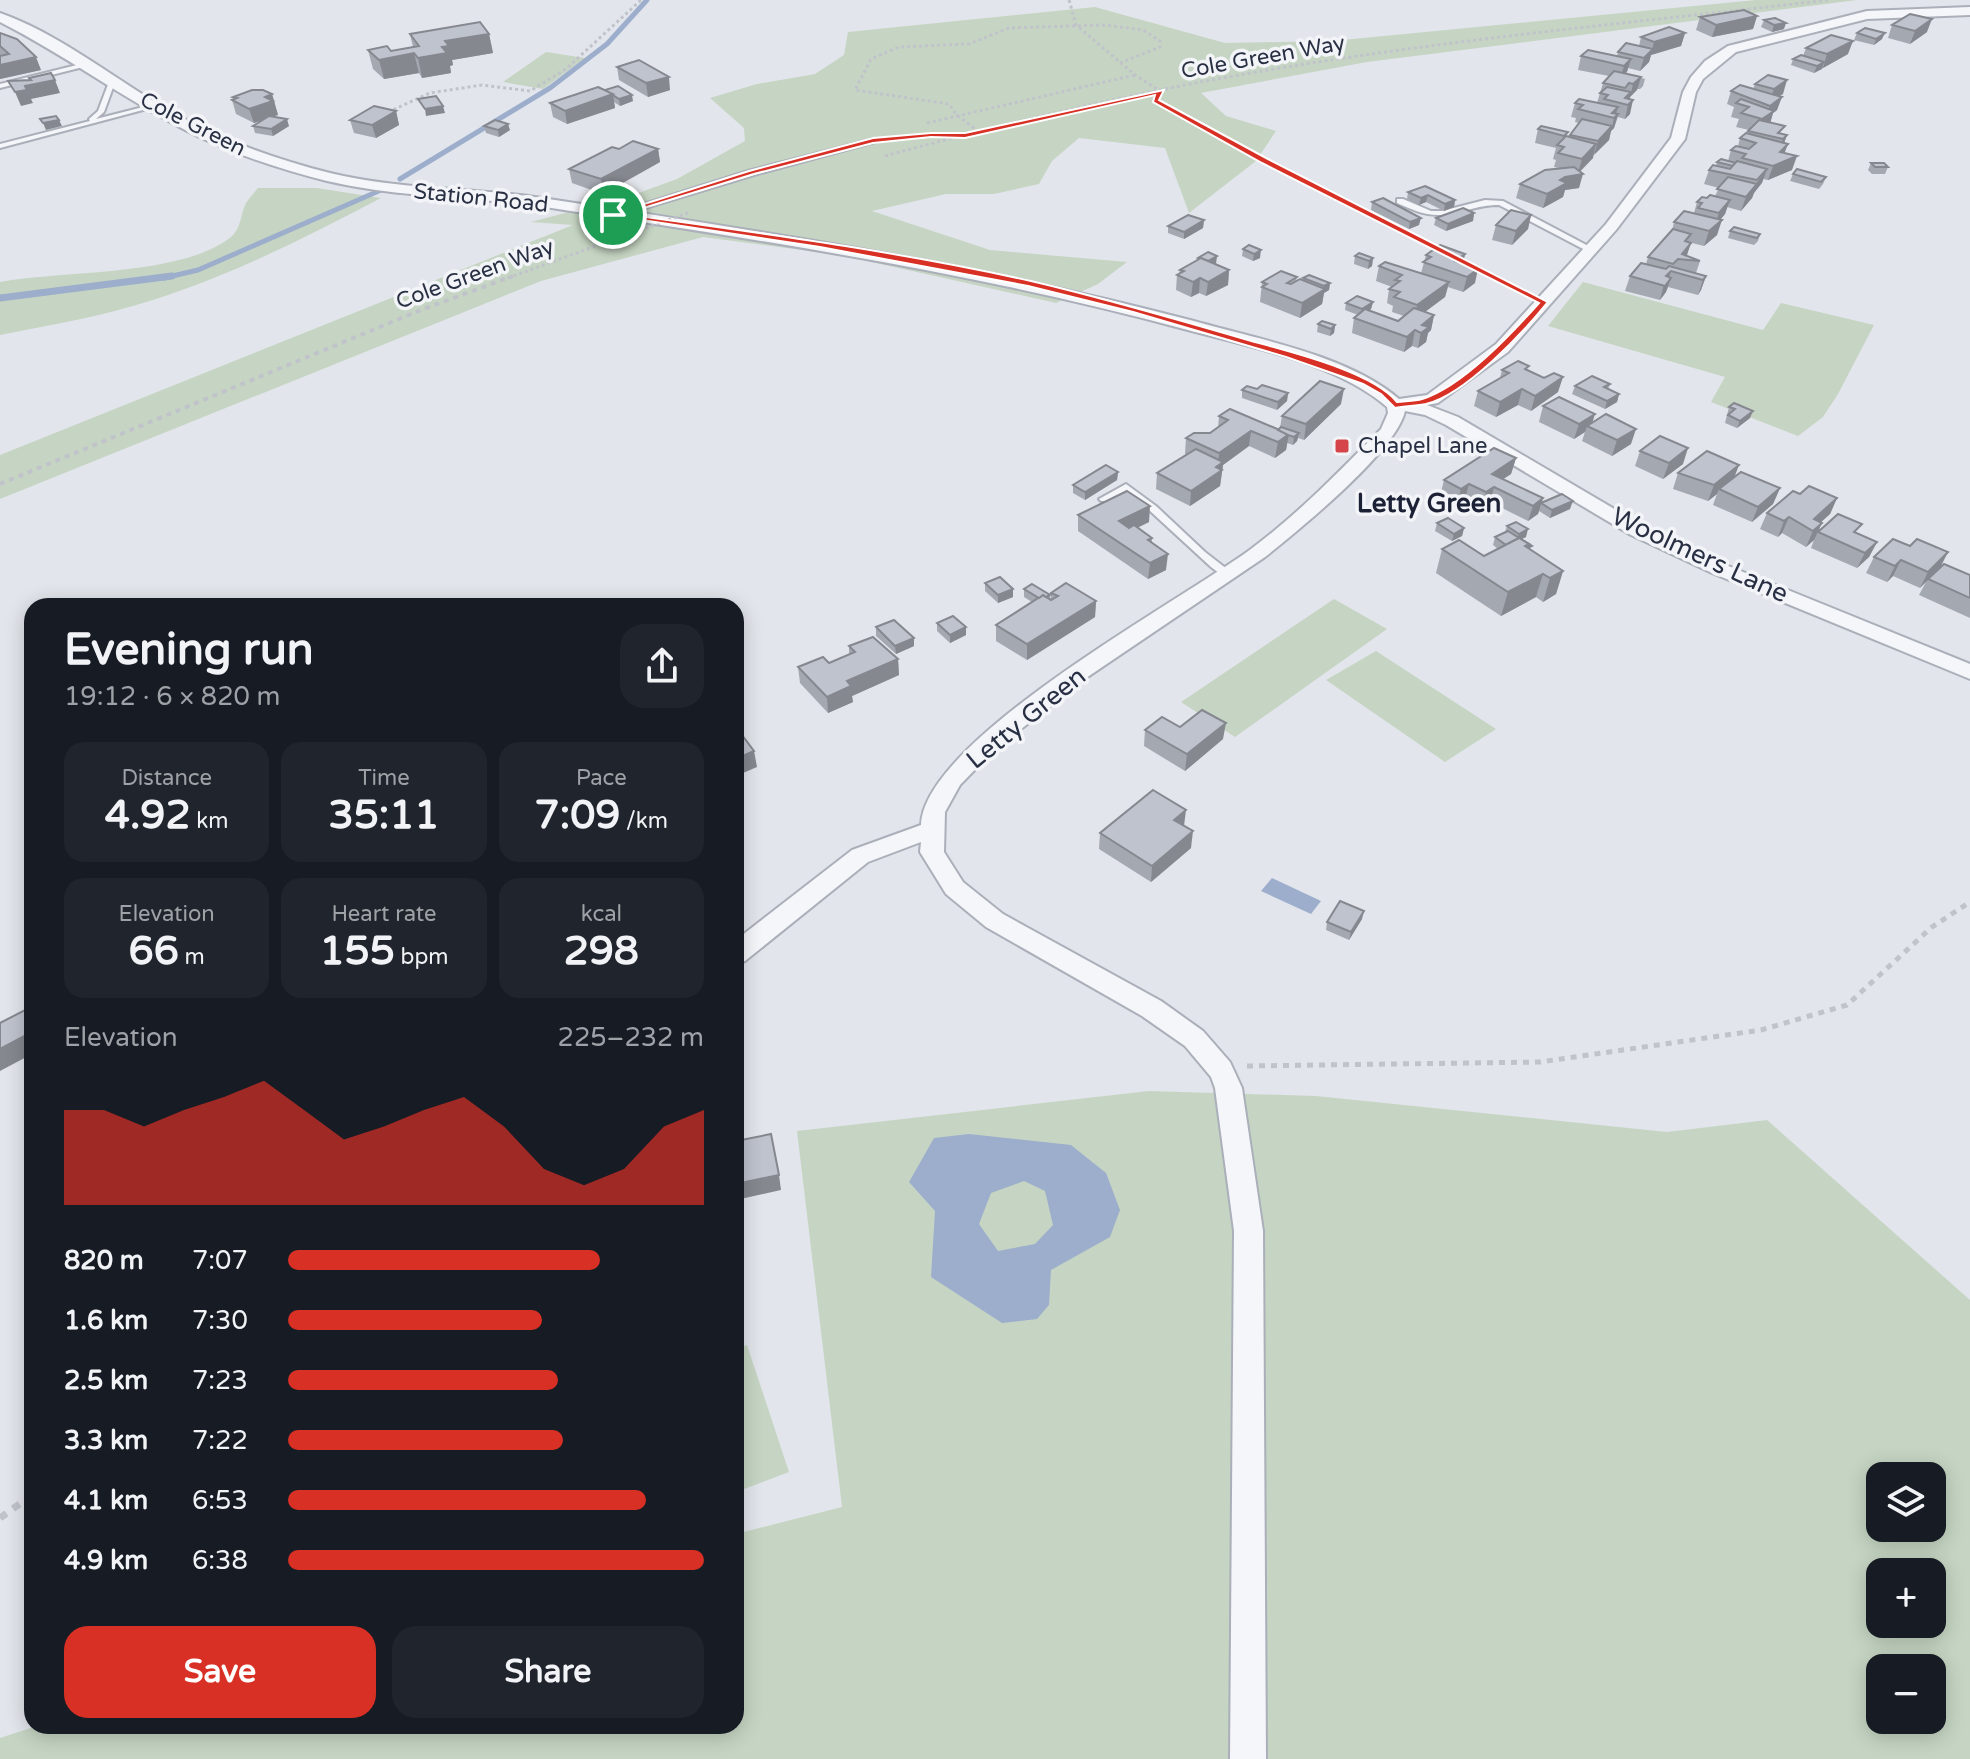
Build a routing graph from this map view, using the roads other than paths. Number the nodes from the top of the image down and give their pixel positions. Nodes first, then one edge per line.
1 (1970, 11) edge
2 (0, 17) edge
3 (85, 65) junction
4 (112, 82) junction
5 (0, 86) edge
6 (155, 106) junction
7 (89, 121) junction
8 (873, 141) road end
9 (0, 146) edge
10 (402, 190) joint
11 (1400, 201) dead end
12 (613, 215) junction
13 (1590, 249) junction
14 (1395, 405) junction
15 (1104, 499) edge
16 (1228, 575) junction
17 (1970, 672) edge
18 (929, 831) junction
19 (744, 948) edge
20 (1248, 1759) edge

1 - 13 street
2 - 3 street, Cole Green
3 - 4 street, Cole Green
3 - 5 lane
4 - 6 street, Cole Green
4 - 7 lane
6 - 7 lane
6 - 10 street, Cole Green
7 - 9 lane
8 - 12 lane
10 - 12 street, Station Road
11 - 13 lane
12 - 14 street, Station Road
13 - 14 street
14 - 16 street, Letty Green
14 - 17 street, Woolmers Lane
15 - 16 lane
16 - 18 street, Letty Green
18 - 19 street
18 - 20 street

